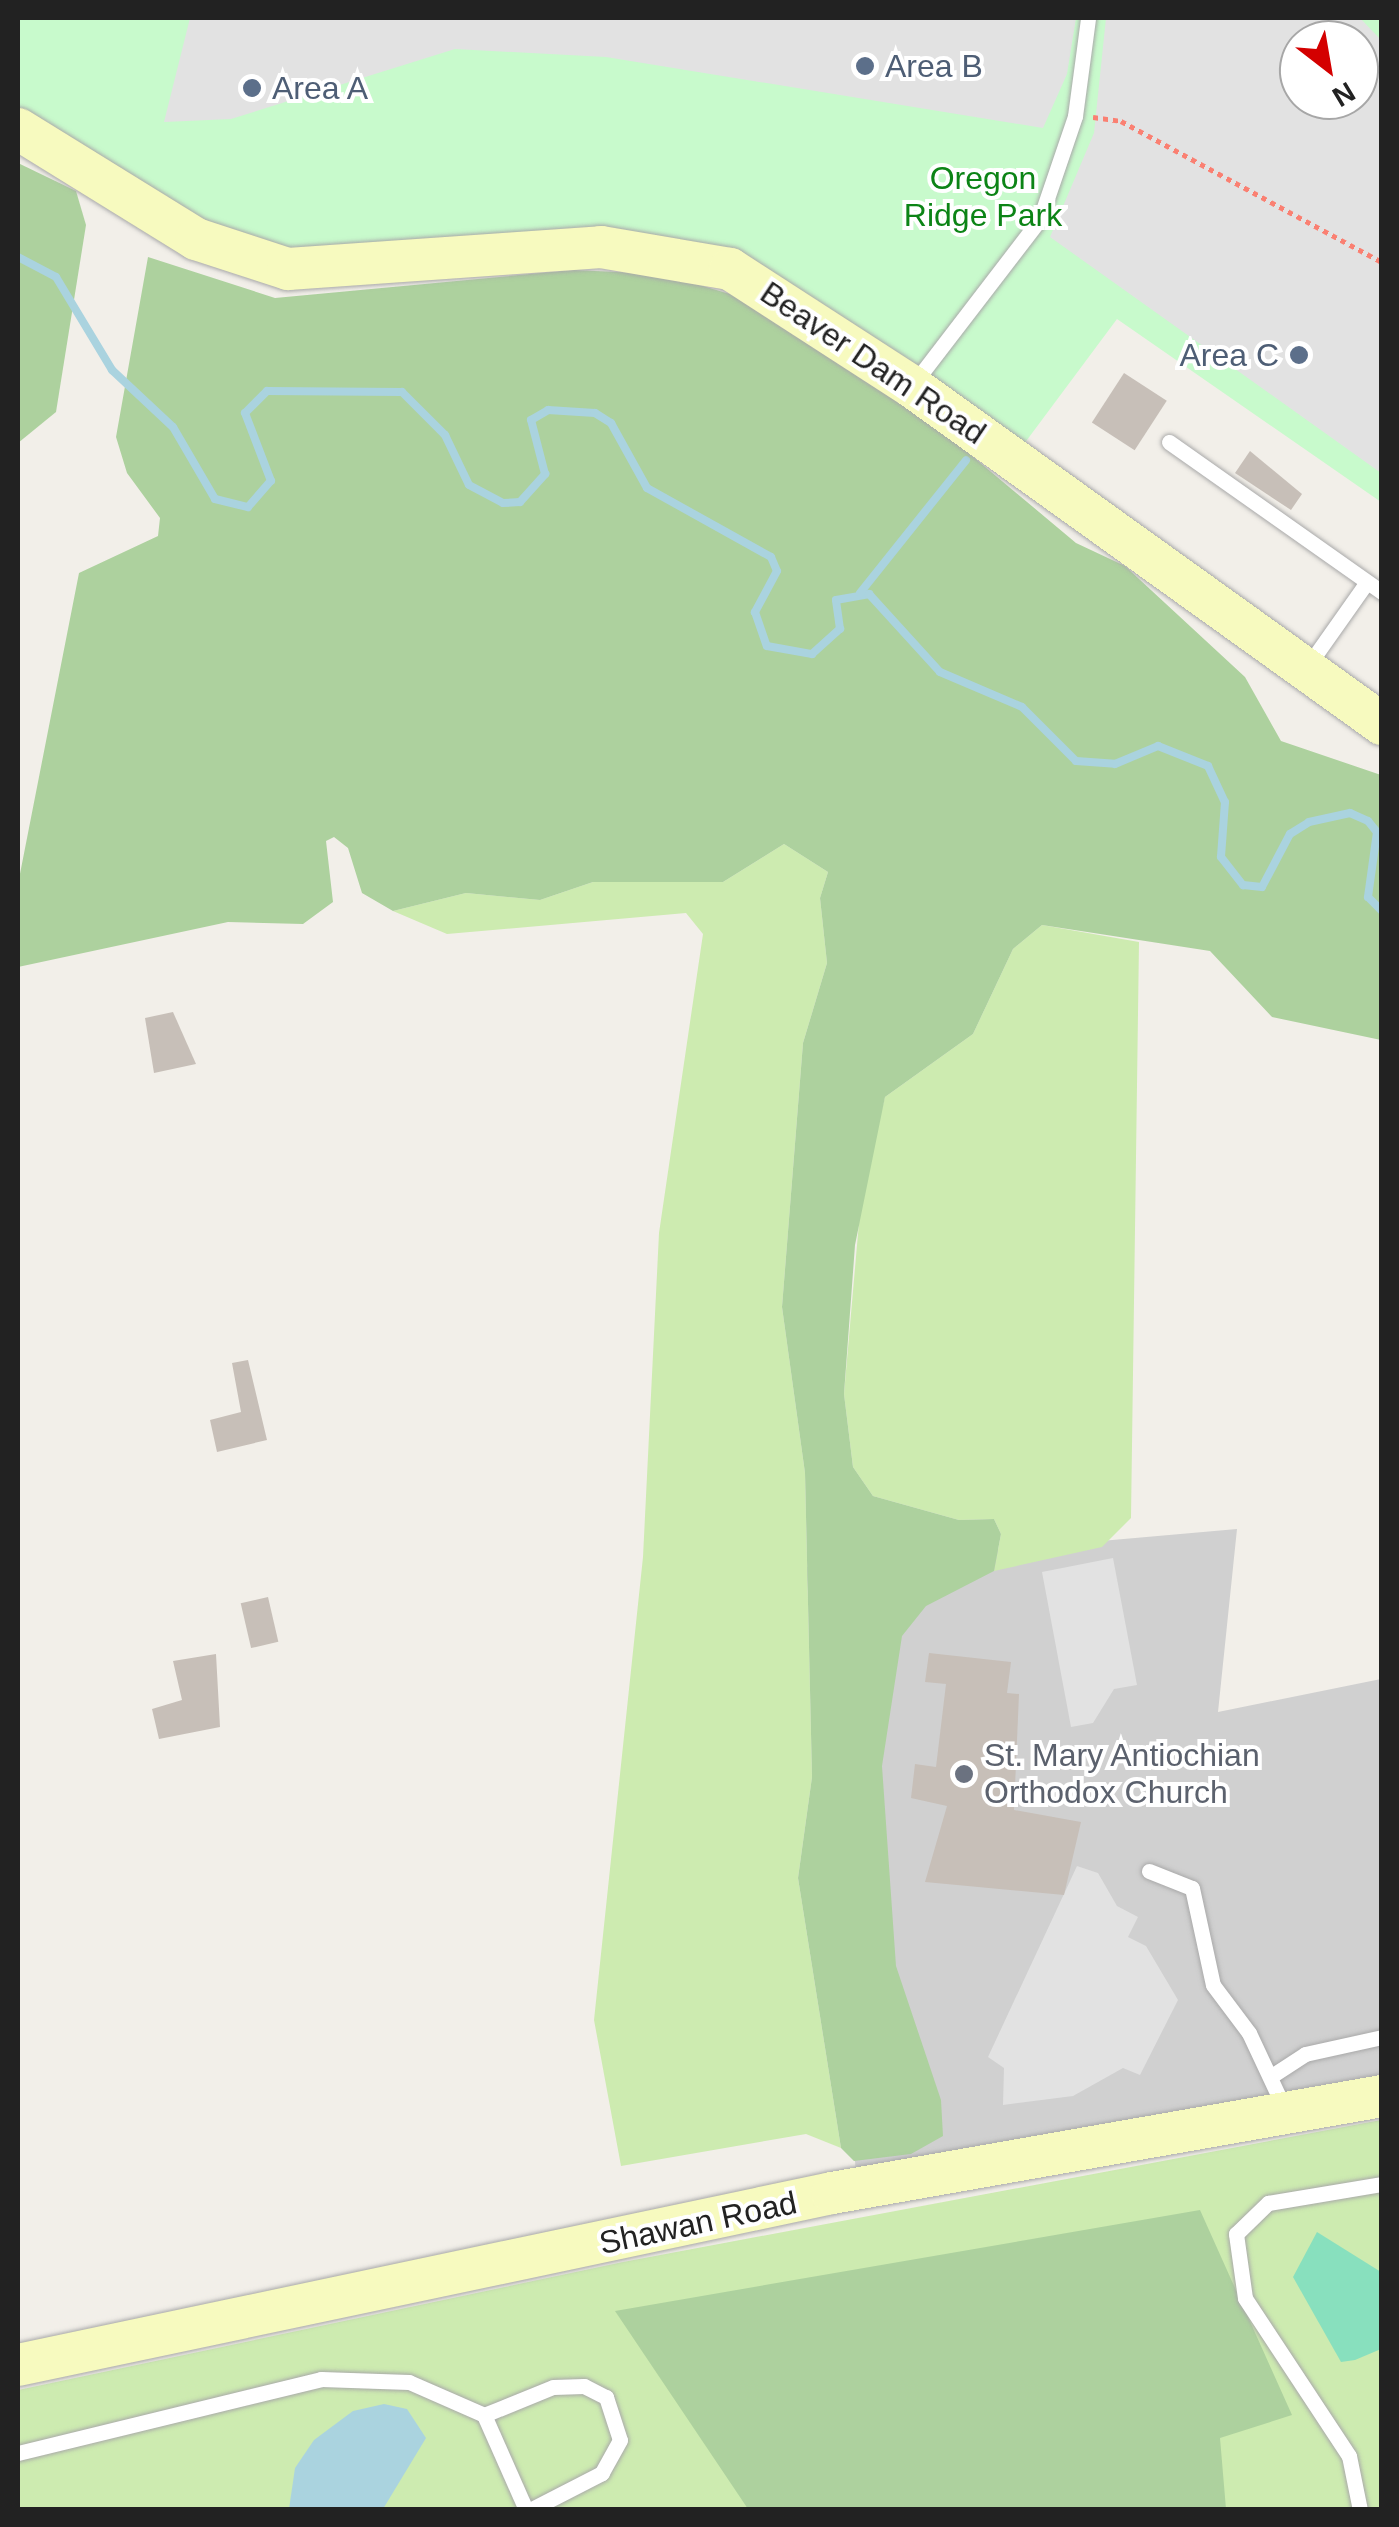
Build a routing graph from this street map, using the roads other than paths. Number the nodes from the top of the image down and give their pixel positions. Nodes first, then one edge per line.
1 (1088, 18) edge
2 (18, 129) edge
3 (911, 386) junction
4 (1169, 442) dead end
5 (1367, 582) junction
6 (1382, 592) edge
7 (1305, 670) junction
8 (1382, 724) edge
9 (1149, 1871) dead end
10 (1382, 2037) edge
11 (1280, 2095) junction
12 (1382, 2096) edge
13 (1382, 2184) edge
14 (18, 2365) edge
15 (484, 2414) junction
16 (18, 2453) edge
17 (528, 2510) edge
18 (1360, 2510) edge

1 - 3 lane
2 - 3 street, Beaver Dam Road
3 - 7 street, Beaver Dam Road
4 - 5 lane
5 - 6 lane
5 - 7 lane
7 - 8 street, Beaver Dam Road
9 - 11 lane
10 - 11 lane
11 - 12 street, Shawan Road
11 - 14 street, Shawan Road
13 - 18 lane
15 - 16 lane
15 - 17 lane
15 - 17 lane

